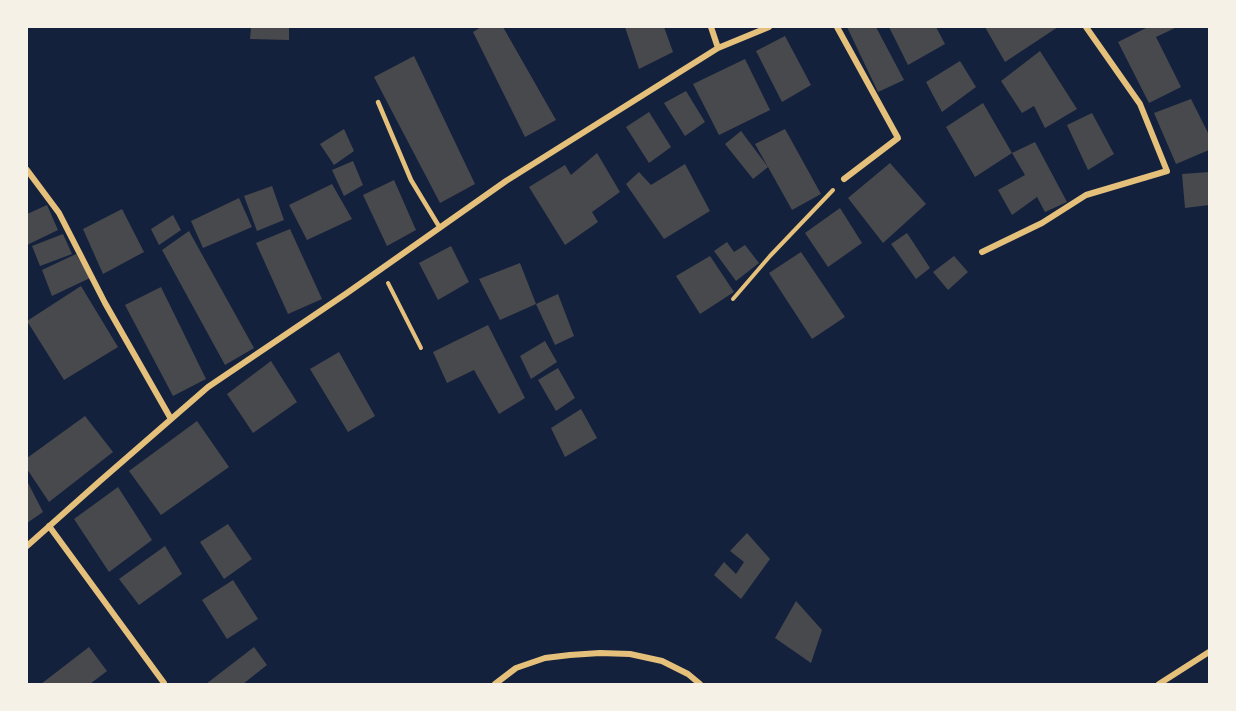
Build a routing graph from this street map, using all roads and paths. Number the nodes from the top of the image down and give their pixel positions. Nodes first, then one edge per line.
1 (711, 27) edge
2 (769, 27) edge
3 (837, 27) edge
4 (1086, 27) edge
5 (718, 48) junction
6 (378, 102) dead end
7 (27, 170) edge
8 (844, 179) joint
9 (440, 228) junction
10 (982, 252) dead end
11 (381, 269) junction
12 (734, 299) dead end
13 (421, 348) dead end
14 (171, 419) junction
15 (49, 526) junction
16 (27, 546) edge
17 (1209, 652) edge
18 (164, 683) edge
19 (495, 684) edge
20 (700, 684) edge
21 (1159, 684) edge

1 - 5 street
2 - 5 street
3 - 8 street
4 - 10 street
5 - 9 street
6 - 9 lane
7 - 14 street
8 - 12 path
9 - 11 street
11 - 13 path
11 - 14 street
14 - 15 street
15 - 16 street
15 - 18 street
17 - 21 street
19 - 20 street

